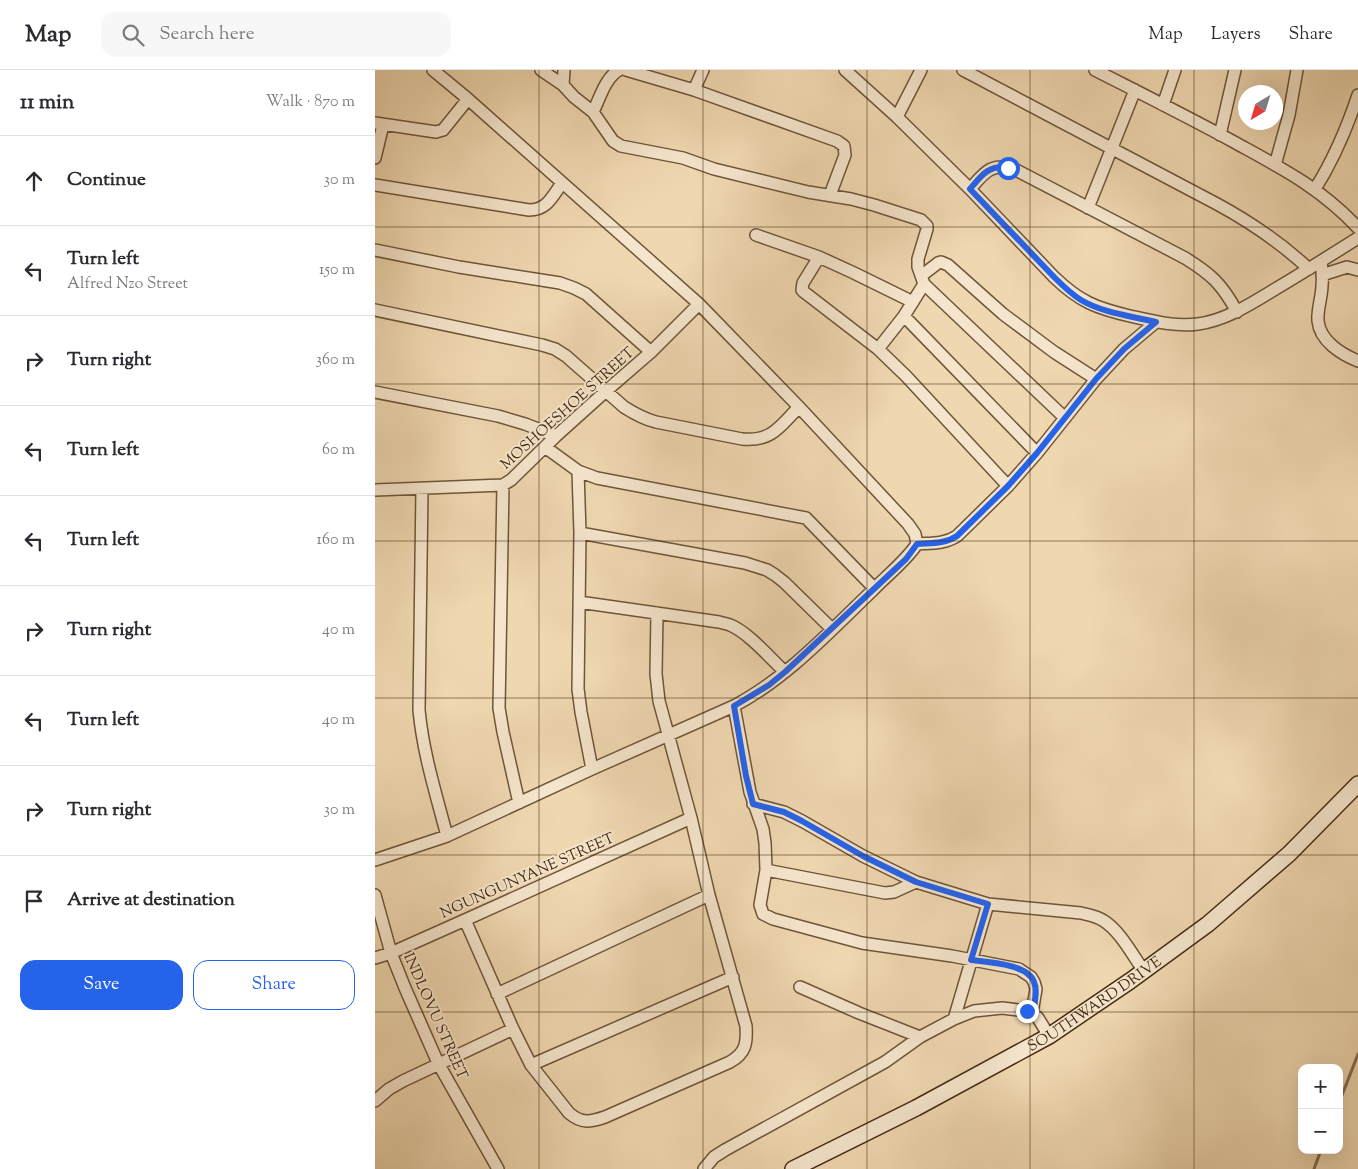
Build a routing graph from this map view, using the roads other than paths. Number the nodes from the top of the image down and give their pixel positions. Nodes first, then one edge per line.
1 (433, 70) edge
2 (541, 70) edge
3 (564, 70) edge
4 (619, 70) edge
5 (626, 70) edge
6 (703, 70) edge
7 (845, 70) edge
8 (921, 70) edge
9 (963, 70) edge
10 (1095, 70) edge
11 (1175, 70) edge
12 (1235, 70) edge
13 (1297, 70) edge
14 (1116, 75) edge
15 (563, 85) junction
16 (694, 90) junction
17 (1135, 90) junction
18 (1358, 95) edge
19 (468, 98) junction
20 (1163, 105) junction
21 (593, 112) junction
22 (897, 117) junction
23 (379, 124) edge
24 (1220, 135) junction
25 (1112, 148) junction
26 (375, 158) edge
27 (1275, 164) junction
28 (562, 183) junction
29 (375, 185) edge
30 (970, 189) junction
31 (1315, 189) junction
32 (830, 195) junction
33 (1088, 208) junction
34 (1358, 228) edge
35 (756, 235) dead end
36 (1358, 238) edge
37 (375, 250) edge
38 (819, 257) junction
39 (1321, 261) junction
40 (1309, 269) junction
41 (1358, 270) edge
42 (1322, 275) junction
43 (923, 280) junction
44 (913, 302) junction
45 (699, 304) junction
46 (375, 310) edge
47 (1237, 312) junction
48 (904, 316) junction
49 (1156, 322) junction
50 (878, 349) junction
51 (651, 352) junction
52 (1358, 361) edge
53 (1096, 379) junction
54 (606, 391) junction
55 (375, 392) edge
56 (799, 407) junction
57 (1065, 418) junction
58 (556, 436) junction
59 (545, 447) junction
60 (1037, 453) junction
61 (579, 472) junction
62 (503, 485) junction
63 (1008, 486) junction
64 (422, 488) junction
65 (375, 490) edge
66 (580, 533) junction
67 (917, 544) junction
68 (874, 588) junction
69 (579, 602) junction
70 (657, 613) junction
71 (832, 629) junction
72 (785, 672) junction
73 (734, 706) junction
74 (669, 735) junction
75 (592, 770) junction
76 (1358, 784) edge
77 (519, 803) junction
78 (753, 804) junction
79 (691, 818) junction
80 (447, 836) junction
81 (375, 860) edge
82 (766, 870) junction
83 (916, 882) junction
84 (375, 895) edge
85 (709, 895) junction
86 (988, 904) junction
87 (465, 920) junction
88 (391, 953) junction
89 (375, 958) edge
90 (971, 960) junction
91 (1144, 971) junction
92 (733, 977) junction
93 (800, 987) dead end
94 (497, 994) junction
95 (1033, 1013) junction
96 (954, 1019) junction
97 (513, 1029) junction
98 (1049, 1036) junction
99 (920, 1037) junction
100 (438, 1063) junction
101 (531, 1065) junction
102 (375, 1101) edge
103 (498, 1169) edge
104 (704, 1169) edge
105 (793, 1169) edge

1 - 19 street
2 - 15 street
3 - 15 street
4 - 21 street
5 - 16 street
6 - 16 street
7 - 22 street
8 - 22 street
9 - 25 street
10 - 14 street
11 - 20 street
12 - 24 street
13 - 27 street
14 - 17 street
15 - 21 street
16 - 32 street
17 - 20 street
17 - 25 street
18 - 31 street
19 - 23 street
19 - 28 street
20 - 24 street
21 - 32 street
22 - 30 street
23 - 26 street
24 - 27 street
25 - 33 street
25 - 40 street
27 - 31 street
28 - 29 street
28 - 45 street
30 - 33 street
30 - 49 street
31 - 34 street
32 - 43 street
33 - 47 street
35 - 38 street
36 - 39 street
37 - 51 street
38 - 44 street
38 - 50 street
39 - 40 street
39 - 42 street
40 - 47 street
41 - 42 street
42 - 52 street
43 - 44 street
43 - 53 street
43 - 57 street
44 - 48 street
45 - 51 street, MOSHOESHOE STREET
45 - 56 street
46 - 54 street
47 - 49 street
48 - 50 street
48 - 60 street
49 - 53 street
50 - 63 street
51 - 54 street, MOSHOESHOE STREET
53 - 57 street
54 - 56 street
54 - 58 street, MOSHOESHOE STREET
55 - 58 street
56 - 67 street
57 - 60 street
58 - 59 street, MOSHOESHOE STREET
59 - 61 street
59 - 62 street, MOSHOESHOE STREET
60 - 63 street
61 - 66 street
61 - 68 street
62 - 64 street, MOSHOESHOE STREET
62 - 77 street
63 - 67 street
64 - 65 street, MOSHOESHOE STREET
64 - 80 street
66 - 69 street
66 - 71 street
67 - 68 street
68 - 71 street
69 - 70 street
69 - 75 street
70 - 72 street
70 - 74 street
71 - 72 street
72 - 73 street
73 - 74 street
73 - 78 street
74 - 75 street
74 - 79 street
75 - 77 street
76 - 91 main road, SOUTHWARD DRIVE
77 - 80 street
78 - 82 street
78 - 83 street
79 - 85 street
79 - 87 street, NGUNGUNYANE STREET
80 - 81 street
82 - 83 street
82 - 90 street
83 - 86 street
84 - 88 street, INDLOVU STREET
85 - 92 street
85 - 94 street
86 - 90 street
86 - 91 street
87 - 88 street, NGUNGUNYANE STREET
87 - 94 street
88 - 89 street, NGUNGUNYANE STREET
88 - 100 street, INDLOVU STREET
90 - 95 street
90 - 96 street
91 - 98 main road, SOUTHWARD DRIVE
92 - 101 street
92 - 101 street
93 - 99 street
94 - 97 street
95 - 96 street
95 - 98 street
96 - 99 street
97 - 100 street
97 - 101 street
98 - 105 main road, SOUTHWARD DRIVE
99 - 104 street
100 - 102 street
100 - 103 street, INDLOVU STREET

